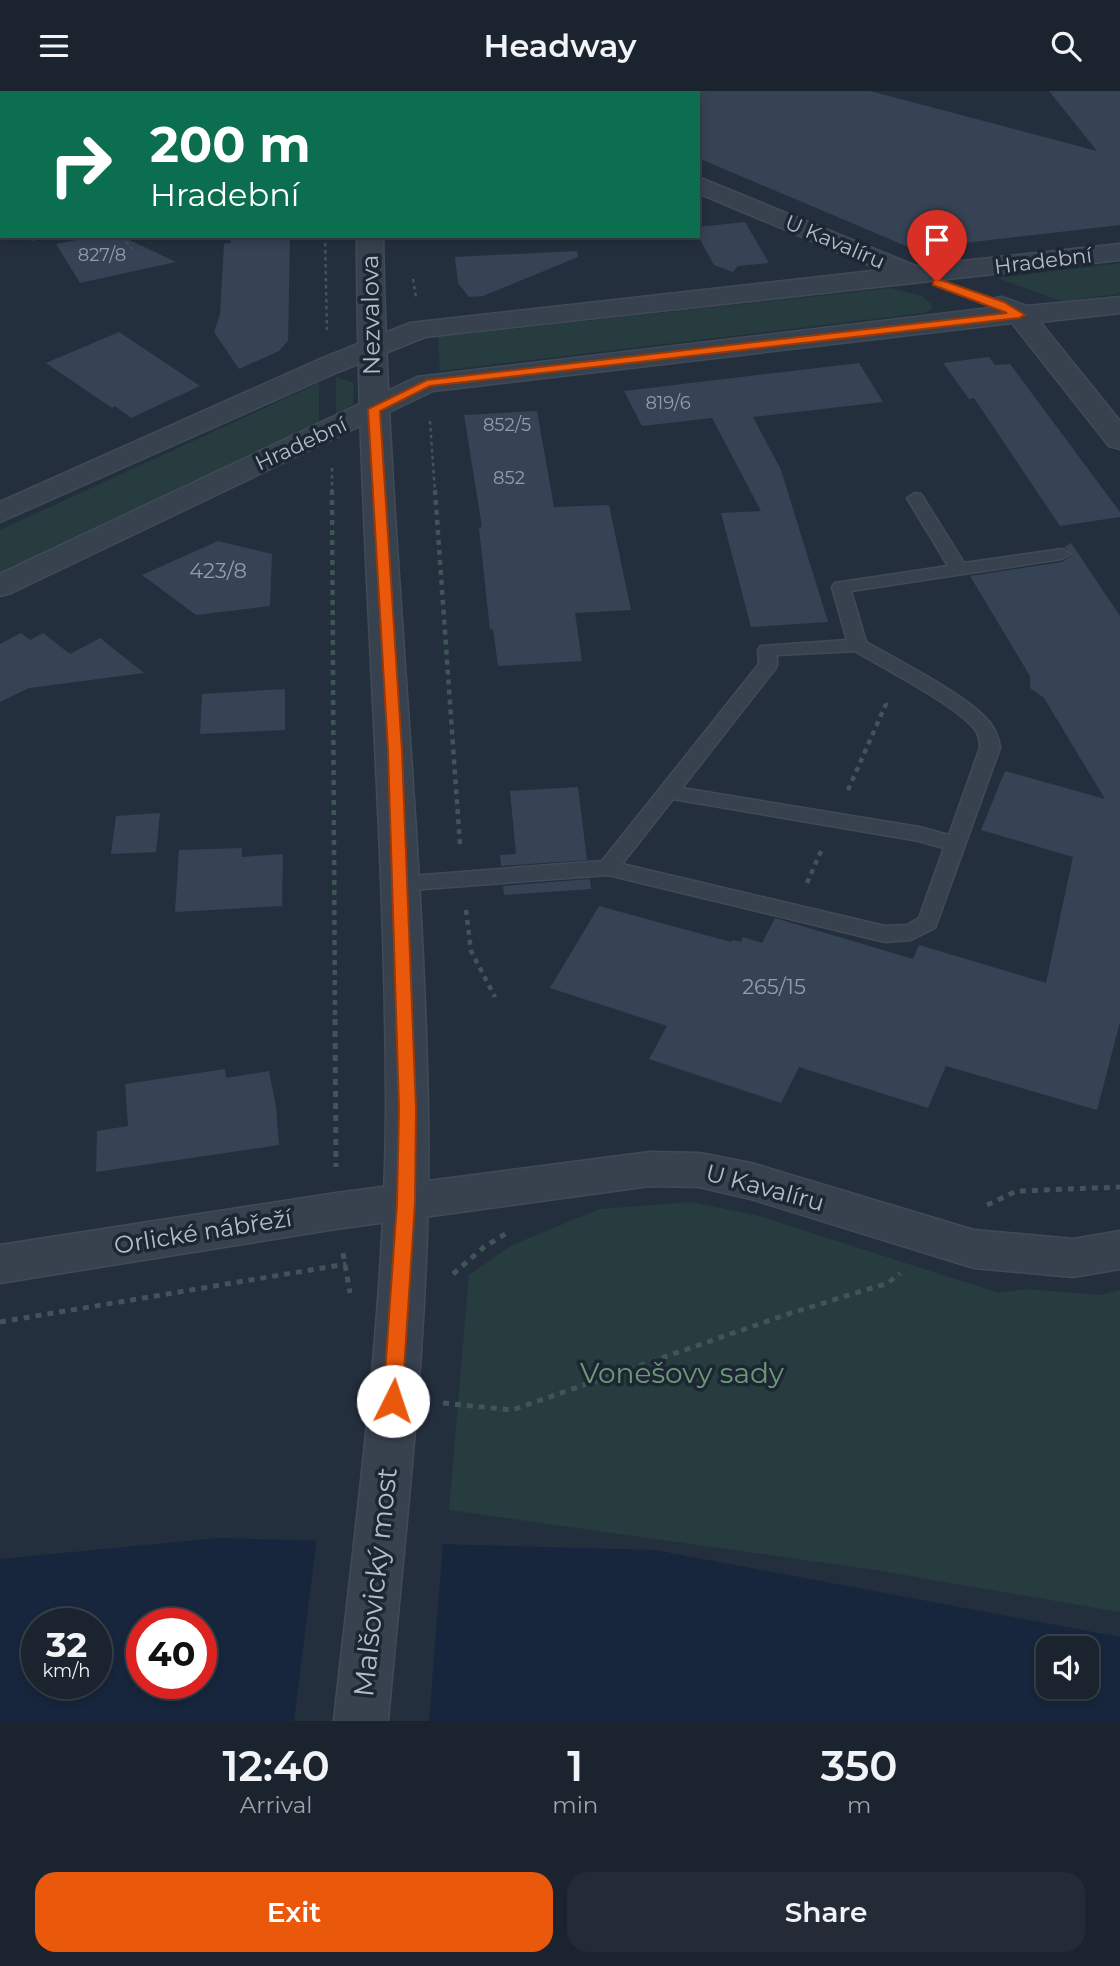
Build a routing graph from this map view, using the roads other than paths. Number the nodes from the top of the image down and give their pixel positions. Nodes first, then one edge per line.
1 (700, 185) edge
2 (370, 238) edge
3 (1120, 252) edge
4 (916, 275) junction
5 (1120, 305) edge
6 (1019, 315) junction
7 (371, 349) junction
8 (374, 409) junction
9 (1120, 440) edge
10 (915, 498) dead end
11 (0, 513) edge
12 (1062, 554) dead end
13 (959, 569) junction
14 (0, 586) edge
15 (858, 645) junction
16 (668, 792) junction
17 (957, 844) junction
18 (608, 868) junction
19 (398, 884) junction
20 (406, 1203) junction
21 (1120, 1250) edge
22 (0, 1264) edge
23 (393, 1401) joint
24 (361, 1721) edge

1 - 4 street, U Kavalíru
2 - 7 street, Nezvalova
3 - 4 street, Hradební
4 - 6 street, U Kavalíru
4 - 7 street, Hradební
5 - 6 street, Hradební
6 - 8 street, Hradební
6 - 9 street, U Kavalíru
7 - 8 street, Nezvalova
7 - 11 street, Hradební
8 - 14 street, Hradební
8 - 19 street, Nezvalova
10 - 13 lane
12 - 13 lane
13 - 15 lane
15 - 16 lane
15 - 17 lane
16 - 17 lane
16 - 18 lane
17 - 18 lane
18 - 19 lane
19 - 20 street, Nezvalova
20 - 21 street, U Kavalíru
20 - 22 street, Orlické nábřeží
20 - 23 street, Nezvalova
23 - 24 street, Malšovický most

